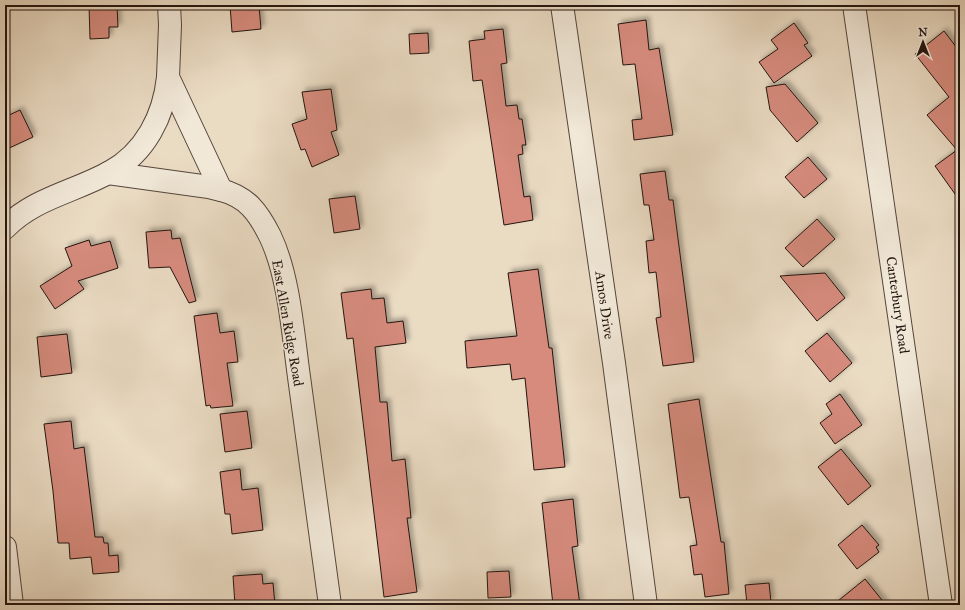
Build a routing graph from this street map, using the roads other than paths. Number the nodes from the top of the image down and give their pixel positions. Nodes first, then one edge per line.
1 (169, 5) edge
2 (562, 5) edge
3 (854, 5) edge
4 (168, 77) junction
5 (108, 173) junction
6 (221, 190) junction
7 (5, 228) edge
8 (5, 547) edge
9 (12, 605) edge
10 (330, 605) edge
11 (646, 605) edge
12 (941, 605) edge

1 - 4 street
2 - 11 street, Amos Drive
3 - 12 street, Canterbury Road
4 - 5 street
4 - 6 street
5 - 6 street, East Allen Ridge Road
5 - 7 street
6 - 10 street, East Allen Ridge Road
8 - 9 street

